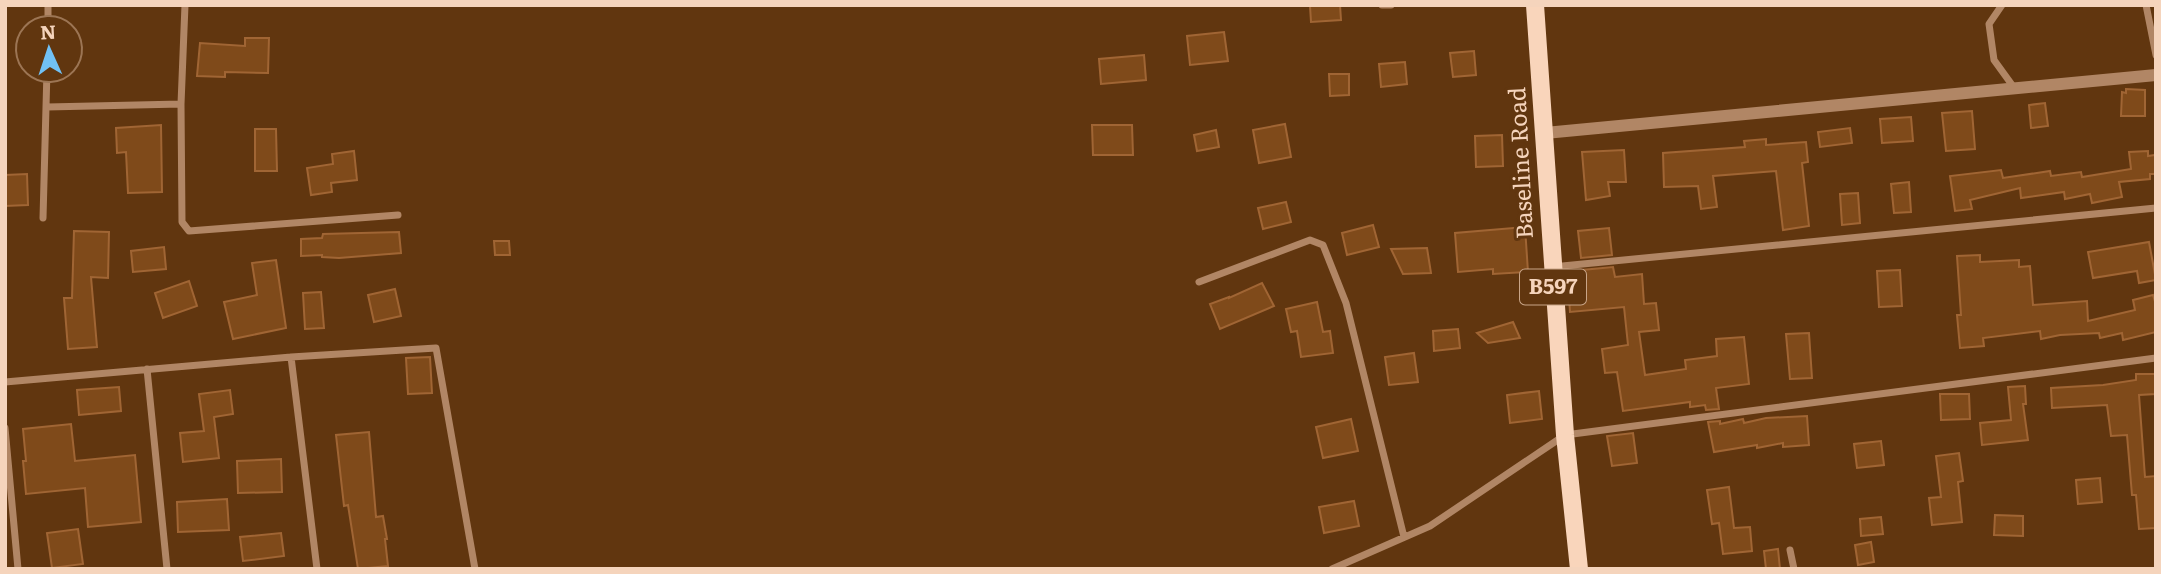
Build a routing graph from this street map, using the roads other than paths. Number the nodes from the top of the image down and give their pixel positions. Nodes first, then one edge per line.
1 (186, 5) edge
2 (1382, 5) edge
3 (1391, 5) edge
4 (1535, 5) edge
5 (2002, 5) edge
6 (2146, 5) edge
7 (2156, 55) edge
8 (2156, 75) edge
9 (47, 84) edge
10 (2016, 89) junction
11 (181, 104) junction
12 (47, 107) junction
13 (1545, 133) junction
14 (2156, 208) edge
15 (398, 215) dead end
16 (43, 218) dead end
17 (1552, 267) junction
18 (1199, 282) dead end
19 (292, 357) junction
20 (2156, 358) edge
21 (147, 369) junction
22 (5, 382) edge
23 (5, 428) edge
24 (1564, 435) junction
25 (1404, 537) junction
26 (1790, 550) dead end
27 (19, 569) edge
28 (167, 569) edge
29 (317, 569) edge
30 (475, 569) edge
31 (1332, 569) edge
32 (1579, 569) edge
33 (1794, 569) edge

1 - 11 street
2 - 3 street
4 - 13 main road, Baseline Road / B597
5 - 10 street
6 - 7 street
8 - 10 street
9 - 12 street
10 - 13 street
11 - 12 street
11 - 15 street
12 - 16 street
13 - 17 main road, Baseline Road / B597
14 - 17 street
17 - 24 main road, Baseline Road / B597
18 - 25 street
19 - 21 street
19 - 29 street
19 - 30 street
20 - 24 street
21 - 22 street
21 - 28 street
23 - 27 street
24 - 25 street
24 - 32 main road, Baseline Road / B597
25 - 31 street
26 - 33 street

